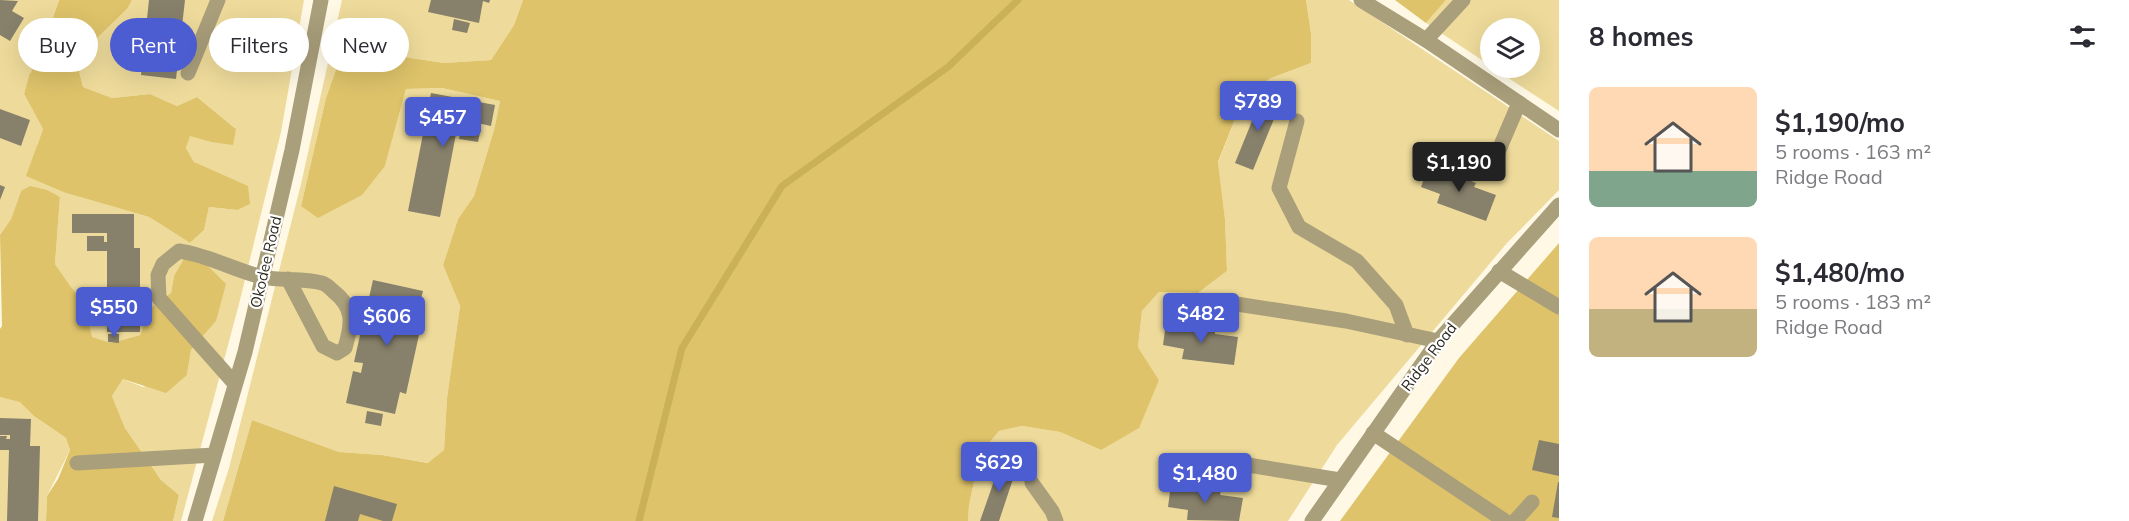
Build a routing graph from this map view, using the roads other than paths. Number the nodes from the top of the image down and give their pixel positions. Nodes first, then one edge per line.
1 (218, 0) edge
2 (321, 0) edge
3 (1361, 0) edge
4 (1463, 0) edge
5 (1426, 40) junction
6 (188, 73) dead end
7 (1519, 104) junction
8 (1297, 121) dead end
9 (1559, 130) edge
10 (1492, 166) dead end
11 (1559, 205) edge
12 (1499, 271) junction
13 (262, 277) junction
14 (288, 279) junction
15 (1230, 303) dead end
16 (1559, 307) edge
17 (1407, 335) junction
18 (1438, 341) junction
19 (235, 384) junction
20 (1373, 433) junction
21 (214, 455) junction
22 (77, 463) dead end
23 (1234, 479) dead end
24 (1340, 480) junction
25 (1032, 483) dead end
26 (1532, 502) dead end
27 (195, 521) edge
28 (1056, 521) edge
29 (1312, 521) edge
30 (1505, 521) edge
31 (1515, 521) edge

1 - 6 street
2 - 13 street, Okodee Road
3 - 5 street
4 - 5 street
5 - 7 street
7 - 9 street
7 - 10 street
8 - 17 street
11 - 12 street, Ridge Road
12 - 16 street
12 - 18 street, Ridge Road
13 - 14 street
13 - 19 street, Okodee Road
13 - 19 street
14 - 14 street
15 - 17 street
17 - 18 street
18 - 20 street, Ridge Road
19 - 21 street, Okodee Road
20 - 24 street, Ridge Road
20 - 30 street
21 - 22 street
21 - 27 street, Okodee Road
23 - 24 street
24 - 29 street, Ridge Road
25 - 28 street
26 - 31 street

